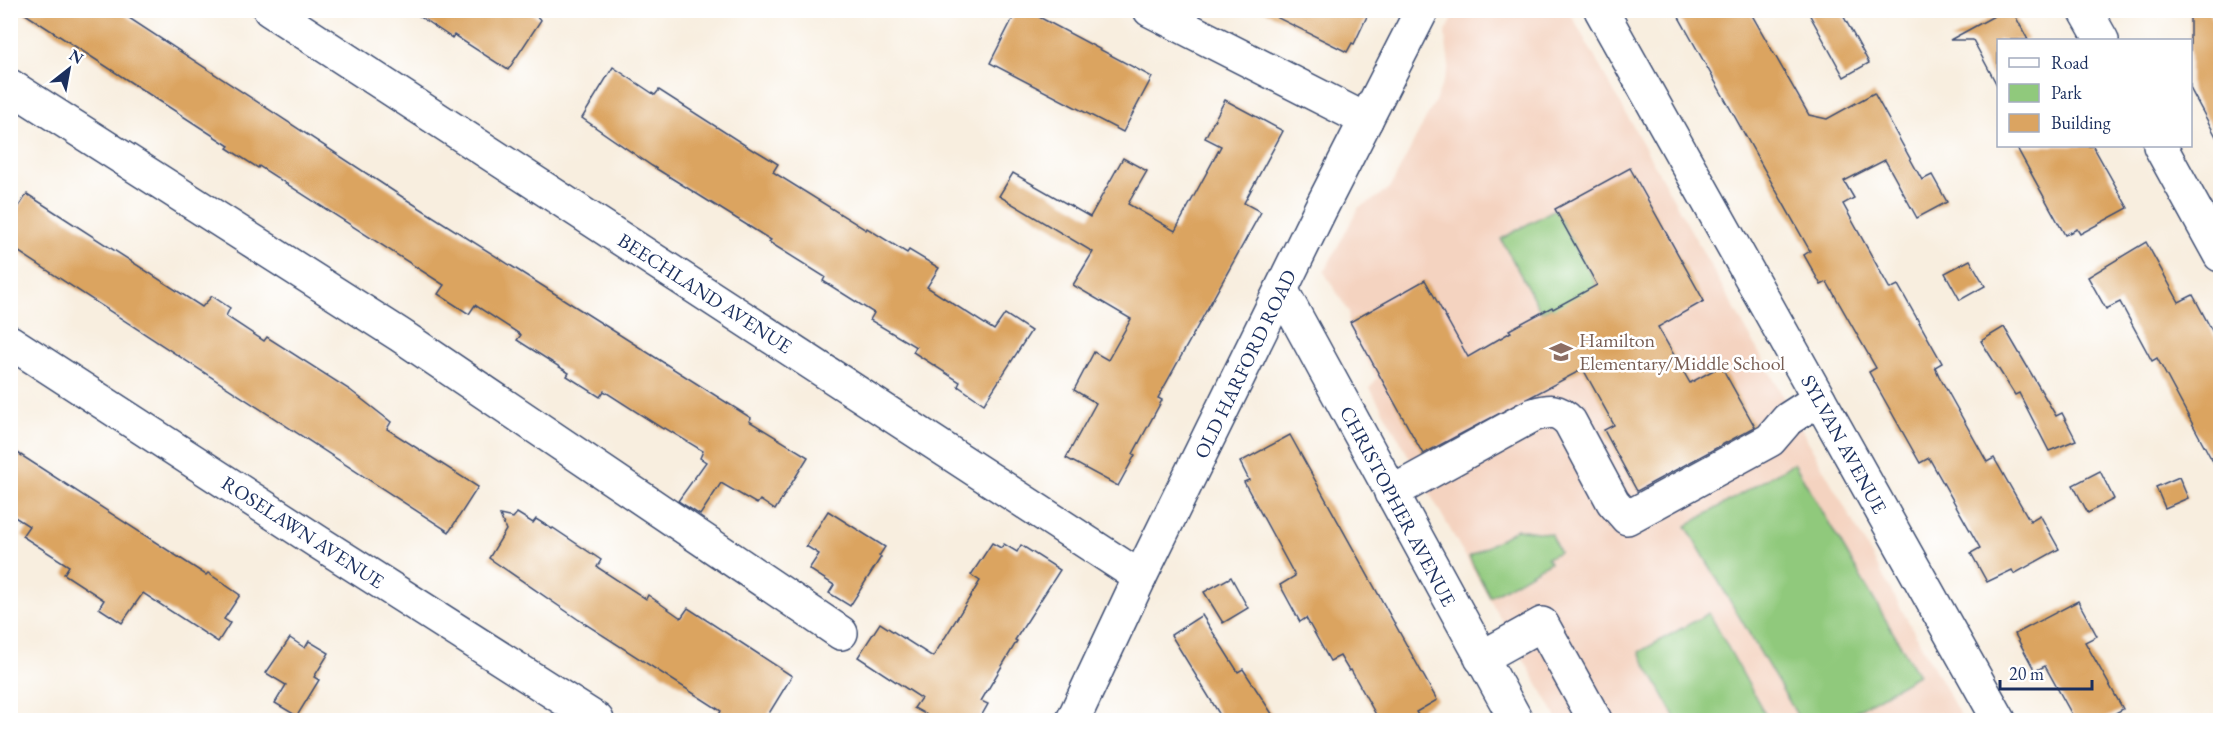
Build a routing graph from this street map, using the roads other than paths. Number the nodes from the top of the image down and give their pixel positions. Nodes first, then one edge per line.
1 (270, 10) edge
2 (1150, 10) edge
3 (1422, 10) edge
4 (1601, 10) edge
5 (2085, 10) edge
6 (2101, 39) edge
7 (10, 86) edge
8 (1366, 120) junction
9 (2161, 147) edge
10 (2220, 255) edge
11 (1282, 291) junction
12 (10, 342) edge
13 (1819, 399) junction
14 (1392, 493) junction
15 (1140, 577) junction
16 (841, 633) dead end
17 (1481, 658) junction
18 (597, 720) edge
19 (1073, 720) edge
20 (1516, 720) edge
21 (1595, 720) edge
22 (2000, 720) edge

1 - 15 street, BEECHLAND AVENUE
2 - 8 street
3 - 8 street, OLD HARFORD ROAD
4 - 13 street, SYLVAN AVENUE
5 - 6 street
7 - 16 street
8 - 11 street, OLD HARFORD ROAD
9 - 10 street
11 - 14 street, CHRISTOPHER AVENUE
11 - 15 street, OLD HARFORD ROAD
12 - 18 street, ROSELAWN AVENUE
13 - 14 street
13 - 22 street, SYLVAN AVENUE
14 - 17 street, CHRISTOPHER AVENUE
15 - 19 street, OLD HARFORD ROAD
17 - 20 street, CHRISTOPHER AVENUE
17 - 21 street

